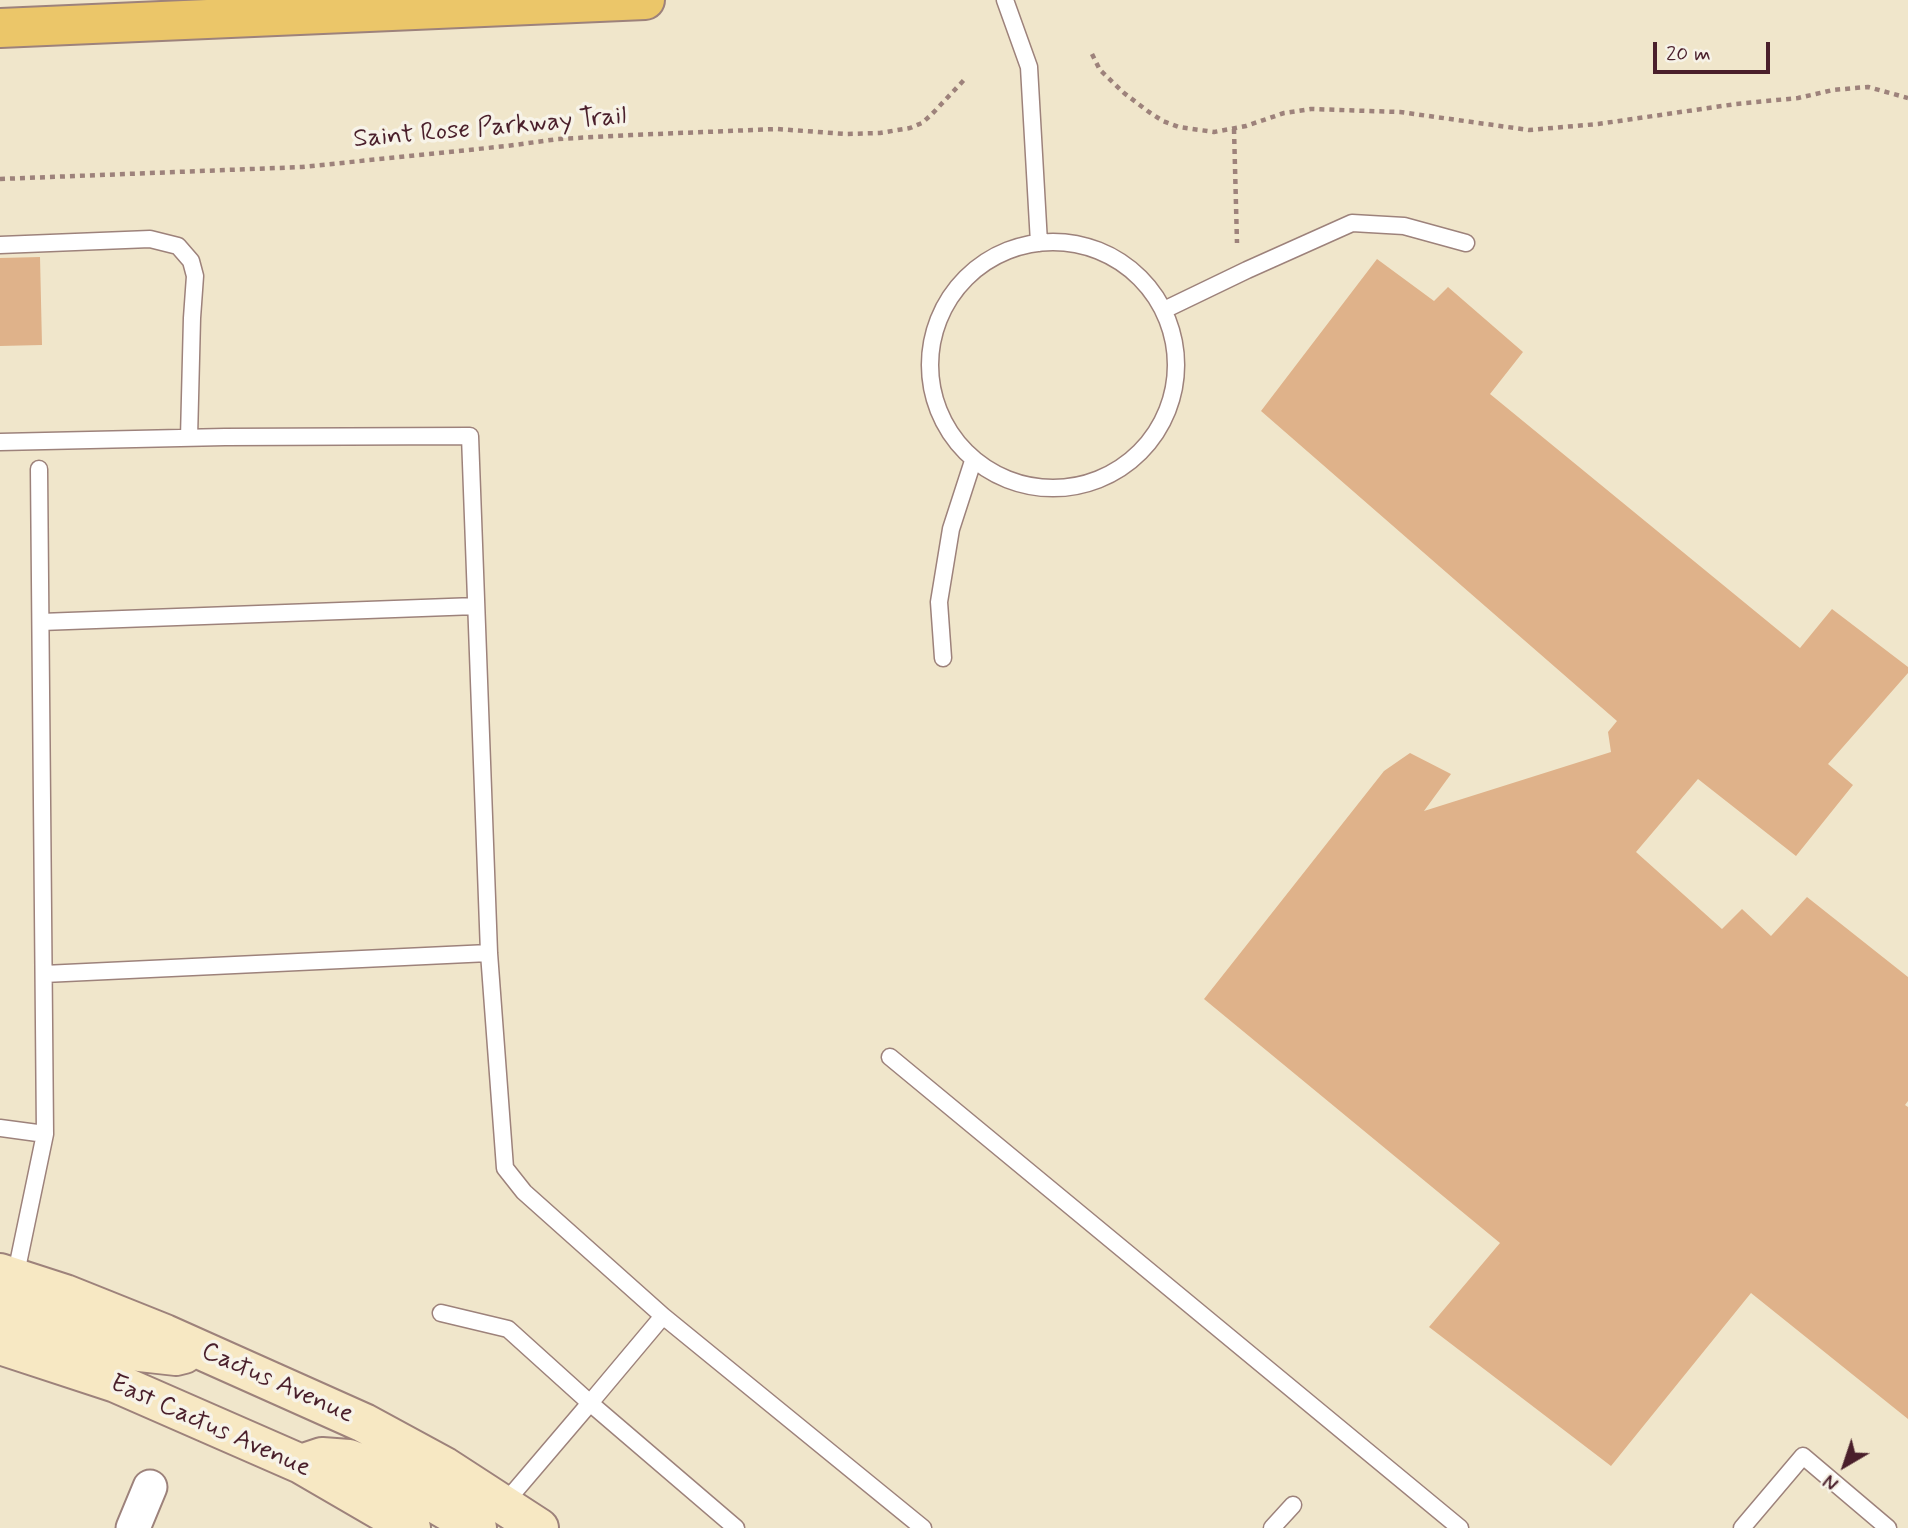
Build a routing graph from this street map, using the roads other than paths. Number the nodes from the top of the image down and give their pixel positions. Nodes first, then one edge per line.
1 (645, 0) edge
2 (1006, 0) edge
3 (0, 29) edge
4 (1039, 243) junction
5 (1466, 243) dead end
6 (0, 245) edge
7 (1164, 310) junction
8 (189, 438) junction
9 (0, 442) edge
10 (973, 461) junction
11 (39, 469) dead end
12 (476, 606) junction
13 (41, 622) junction
14 (943, 658) dead end
15 (489, 953) junction
16 (44, 974) junction
17 (890, 1057) dead end
18 (0, 1128) edge
19 (45, 1134) junction
20 (5, 1287) edge
21 (441, 1313) dead end
22 (663, 1316) junction
23 (0, 1345) edge
24 (590, 1403) junction
25 (301, 1464) junction
26 (150, 1487) dead end
27 (1293, 1505) dead end
28 (516, 1523) edge
29 (133, 1528) edge
30 (411, 1528) edge
31 (736, 1528) edge
32 (923, 1528) edge
33 (1272, 1528) edge
34 (1460, 1528) edge
35 (1742, 1528) edge
36 (1888, 1528) edge

1 - 3 highway
2 - 4 lane
4 - 7 lane
4 - 10 lane
5 - 7 lane
6 - 8 lane
7 - 10 lane
8 - 9 lane
8 - 12 lane
10 - 14 lane
11 - 13 lane
12 - 13 lane
12 - 15 lane
13 - 16 lane
15 - 16 lane
15 - 22 lane
16 - 19 lane
17 - 34 lane
18 - 19 lane
19 - 20 lane
20 - 28 main road, Cactus Avenue
21 - 24 lane
22 - 24 lane
22 - 32 lane
23 - 25 main road, East Cactus Avenue
24 - 28 lane
24 - 31 lane
25 - 28 main road
25 - 30 main road, East Cactus Avenue
26 - 29 street
27 - 33 lane
35 - 36 lane

